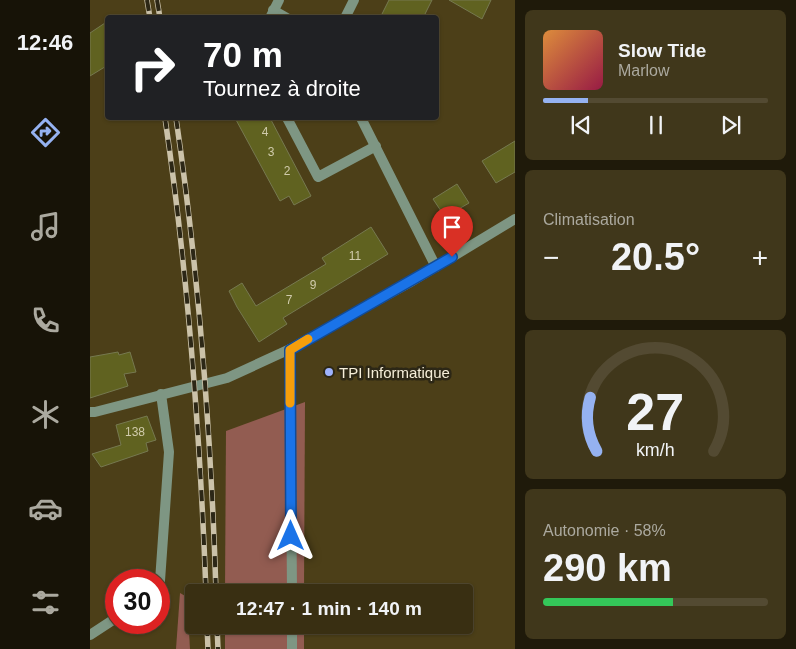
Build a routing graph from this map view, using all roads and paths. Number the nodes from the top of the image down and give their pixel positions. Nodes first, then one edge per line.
1 (279, 0) edge
2 (354, 0) edge
3 (272, 14) edge
4 (346, 15) edge
5 (289, 120) edge
6 (362, 120) edge
7 (376, 146) junction
8 (515, 219) edge
9 (436, 267) junction
10 (290, 350) junction
11 (161, 394) junction
12 (90, 412) edge
13 (161, 569) edge
14 (292, 584) edge
15 (105, 625) edge
16 (292, 634) edge
17 (90, 635) edge
18 (292, 649) edge

1 - 3 street
2 - 4 street
5 - 7 street
6 - 7 street
7 - 9 street
8 - 9 street
9 - 10 street
10 - 11 street
10 - 14 street
11 - 12 street
11 - 13 street
15 - 17 street
16 - 18 street

